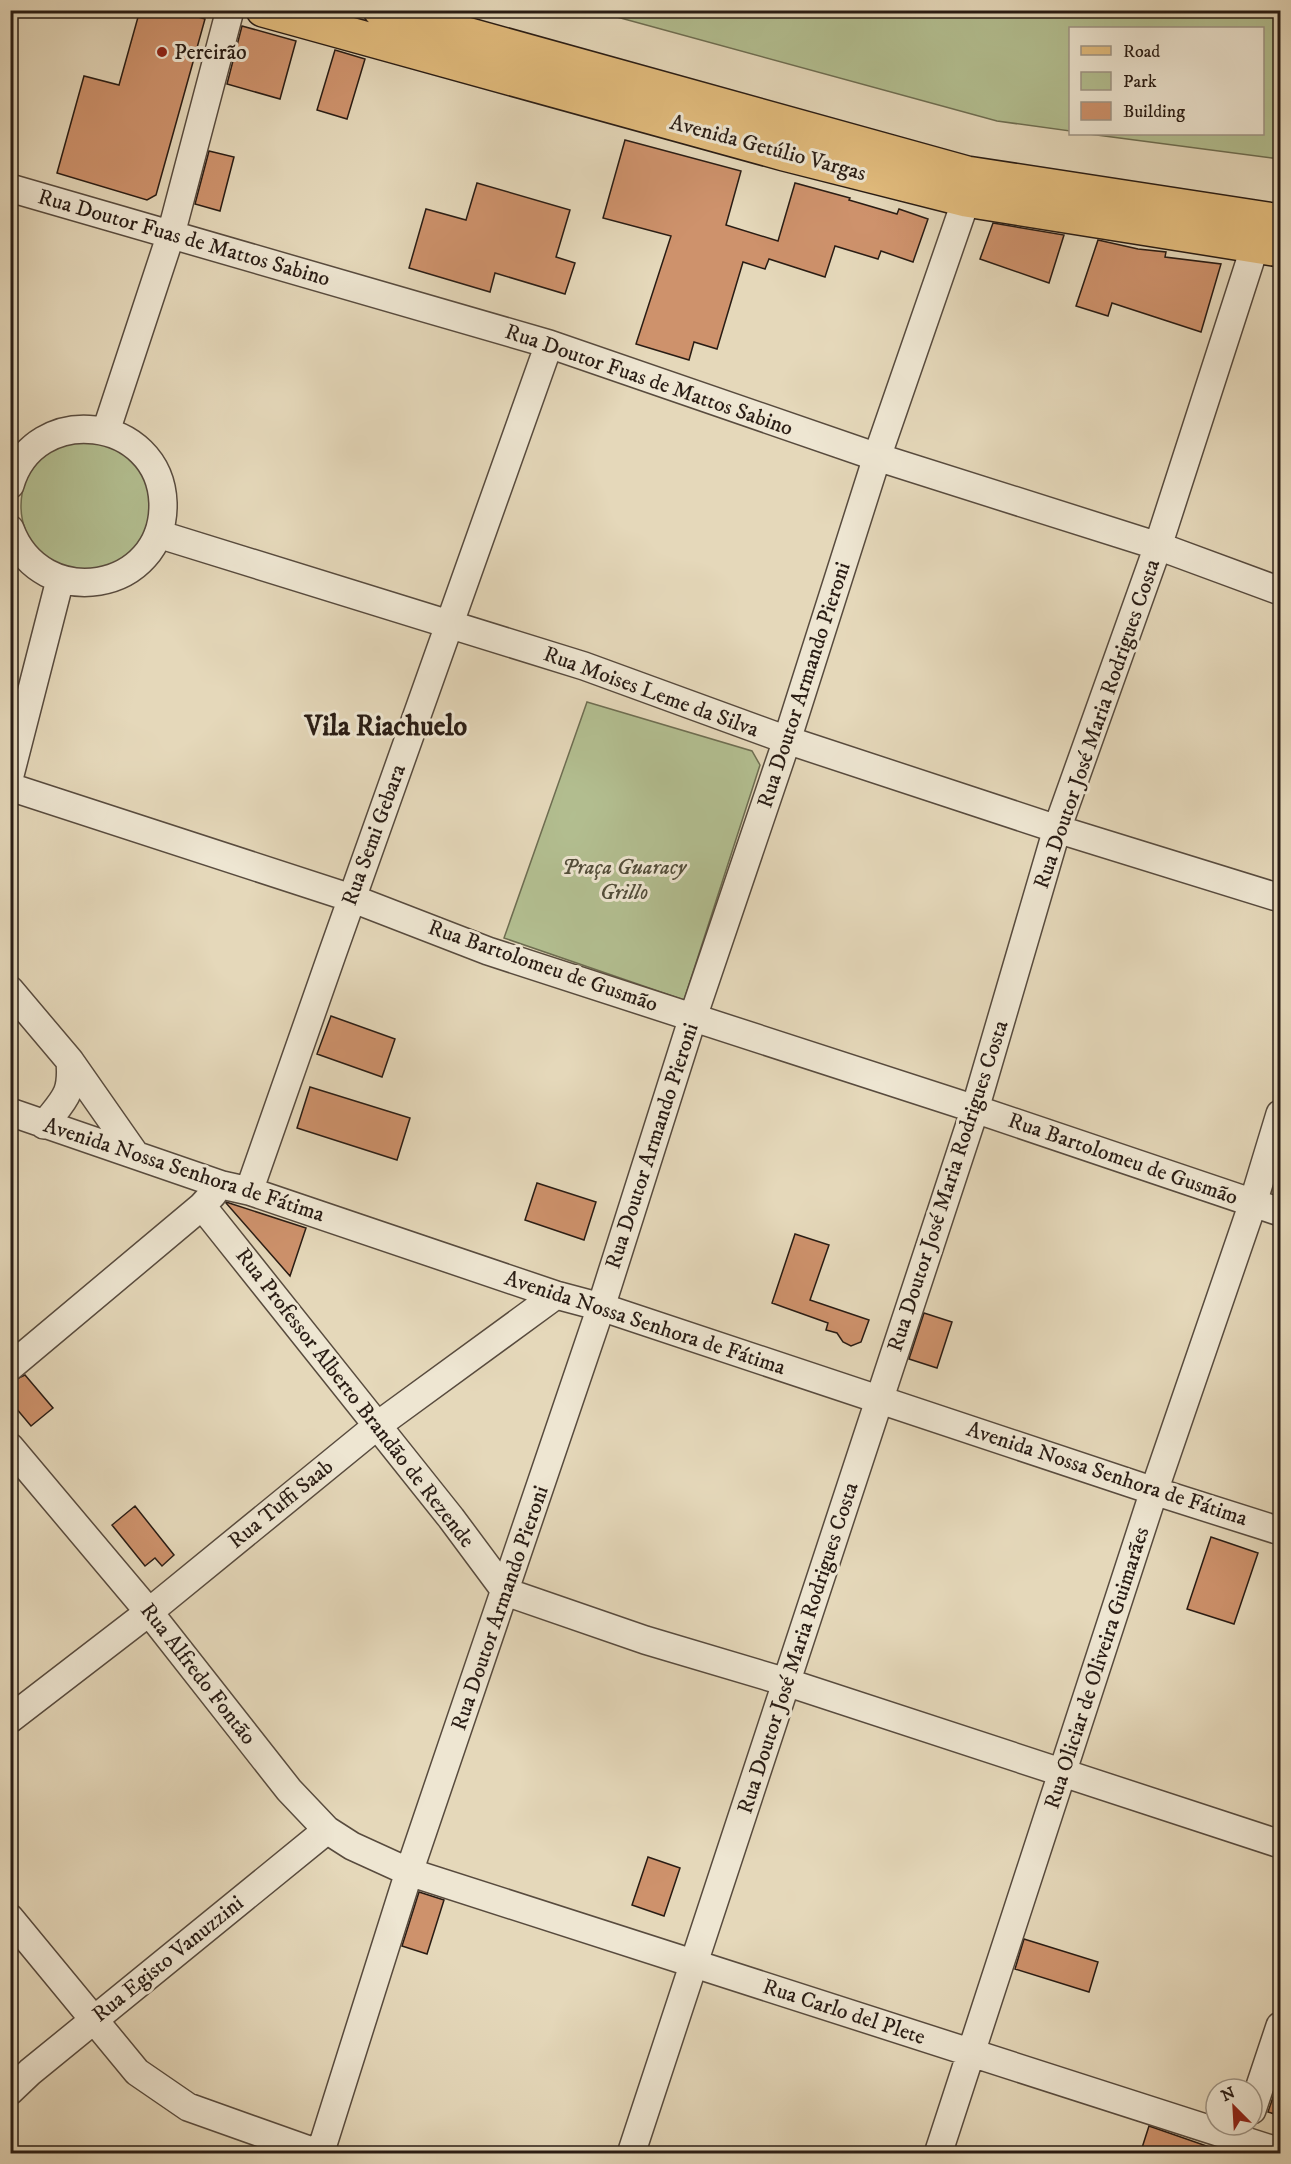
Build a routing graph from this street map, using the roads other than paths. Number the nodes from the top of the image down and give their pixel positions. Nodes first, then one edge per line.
1 (230, 10) edge
2 (263, 10) edge
3 (380, 10) edge
4 (967, 187) junction
5 (10, 188) edge
6 (171, 234) junction
7 (1269, 234) edge
8 (549, 344) junction
9 (106, 431) junction
10 (877, 457) junction
11 (10, 485) edge
12 (10, 529) edge
13 (158, 534) junction
14 (1158, 546) junction
15 (60, 580) junction
16 (1281, 591) edge
17 (451, 624) junction
18 (787, 740) junction
19 (10, 775) edge
20 (10, 787) edge
21 (1057, 829) junction
22 (351, 898) junction
23 (1281, 898) edge
24 (10, 990) edge
25 (693, 1017) junction
26 (70, 1061) junction
27 (975, 1109) junction
28 (10, 1112) edge
29 (1281, 1114) edge
30 (44, 1125) junction
31 (135, 1155) junction
32 (222, 1185) junction
33 (249, 1191) junction
34 (1253, 1203) junction
35 (202, 1206) junction
36 (1281, 1212) edge
37 (556, 1294) junction
38 (601, 1307) junction
39 (10, 1366) edge
40 (879, 1400) junction
41 (378, 1425) junction
42 (10, 1447) edge
43 (1154, 1491) junction
44 (1281, 1531) edge
45 (506, 1592) junction
46 (149, 1612) junction
47 (786, 1682) junction
48 (10, 1719) edge
49 (1063, 1772) junction
50 (327, 1830) junction
51 (1281, 1844) edge
52 (409, 1872) junction
53 (10, 1918) edge
54 (694, 1964) junction
55 (95, 2019) junction
56 (1281, 2026) edge
57 (970, 2053) junction
58 (1263, 2077) edge
59 (10, 2091) edge
60 (1242, 2139) edge
61 (1281, 2152) edge
62 (320, 2154) edge
63 (632, 2154) edge
64 (938, 2154) edge

1 - 6 street
2 - 4 main road, Avenida Getúlio Vargas
3 - 4 main road, Avenida Getúlio Vargas
4 - 7 main road, Avenida Getúlio Vargas
4 - 10 street, Rua Doutor Armando Pieroni
5 - 6 street, Rua Doutor Fuas de Mattos Sabino
6 - 8 street, Rua Doutor Fuas de Mattos Sabino
6 - 9 street
7 - 14 street, Rua Doutor José Maria Rodrigues Costa
8 - 10 street, Rua Doutor Fuas de Mattos Sabino
8 - 17 street, Rua Semi Gebara
9 - 11 street
9 - 13 street
10 - 14 street, Rua Doutor Fuas de Mattos Sabino
10 - 18 street, Rua Doutor Armando Pieroni
12 - 15 street
13 - 15 street
13 - 17 street, Rua Moises Leme da Silva
14 - 16 street, Rua Doutor Fuas de Mattos Sabino
14 - 21 street, Rua Doutor José Maria Rodrigues Costa
15 - 19 street
17 - 18 street, Rua Moises Leme da Silva
17 - 22 street, Rua Semi Gebara
18 - 21 street, Rua Moises Leme da Silva
18 - 25 street, Rua Doutor Armando Pieroni
20 - 22 street, Rua Bartolomeu de Gusmão
21 - 23 street, Rua Moises Leme da Silva
21 - 27 street, Rua Doutor José Maria Rodrigues Costa
22 - 25 street, Rua Bartolomeu de Gusmão
22 - 33 street, Rua Semi Gebara
24 - 26 street
25 - 27 street, Rua Bartolomeu de Gusmão
25 - 38 street, Rua Doutor Armando Pieroni
26 - 30 street
26 - 31 street
27 - 34 street, Rua Bartolomeu de Gusmão
27 - 40 street, Rua Doutor José Maria Rodrigues Costa
28 - 30 street, Avenida Nossa Senhora de Fátima
29 - 34 street, Rua Oliciar de Oliveira Guimarães
30 - 31 street, Avenida Nossa Senhora de Fátima
31 - 32 street, Avenida Nossa Senhora de Fátima
32 - 33 street, Avenida Nossa Senhora de Fátima
32 - 35 street
33 - 37 street, Avenida Nossa Senhora de Fátima
34 - 36 street, Rua Bartolomeu de Gusmão
34 - 43 street, Rua Oliciar de Oliveira Guimarães
35 - 39 street
35 - 41 street, Rua Professor Alberto Brandão de Rezende
37 - 38 street, Avenida Nossa Senhora de Fátima
37 - 41 street, Rua Tuffi Saab
38 - 40 street, Avenida Nossa Senhora de Fátima
38 - 45 street, Rua Doutor Armando Pieroni
40 - 43 street, Avenida Nossa Senhora de Fátima
40 - 47 street, Rua Doutor José Maria Rodrigues Costa
41 - 45 street, Rua Professor Alberto Brandão de Rezende
41 - 46 street, Rua Tuffi Saab
42 - 46 street, Rua Alfredo Fontão
43 - 44 street, Avenida Nossa Senhora de Fátima
43 - 49 street, Rua Oliciar de Oliveira Guimarães
45 - 47 street
45 - 52 street, Rua Doutor Armando Pieroni
46 - 48 street, Rua Tuffi Saab
46 - 50 street, Rua Alfredo Fontão
47 - 49 street
47 - 54 street, Rua Doutor José Maria Rodrigues Costa
49 - 51 street
49 - 57 street, Rua Oliciar de Oliveira Guimarães
50 - 52 street, Rua Alfredo Fontão
50 - 55 street, Rua Egisto Vanuzzini
52 - 54 street, Rua Carlo del Plete
52 - 62 street, Rua Doutor Armando Pieroni
53 - 55 street
54 - 57 street, Rua Carlo del Plete
54 - 63 street, Rua Doutor José Maria Rodrigues Costa
55 - 59 street, Rua Egisto Vanuzzini
55 - 62 street
56 - 58 street
57 - 60 street, Rua Carlo del Plete
57 - 64 street, Rua Oliciar de Oliveira Guimarães
60 - 61 street, Rua Carlo del Plete

